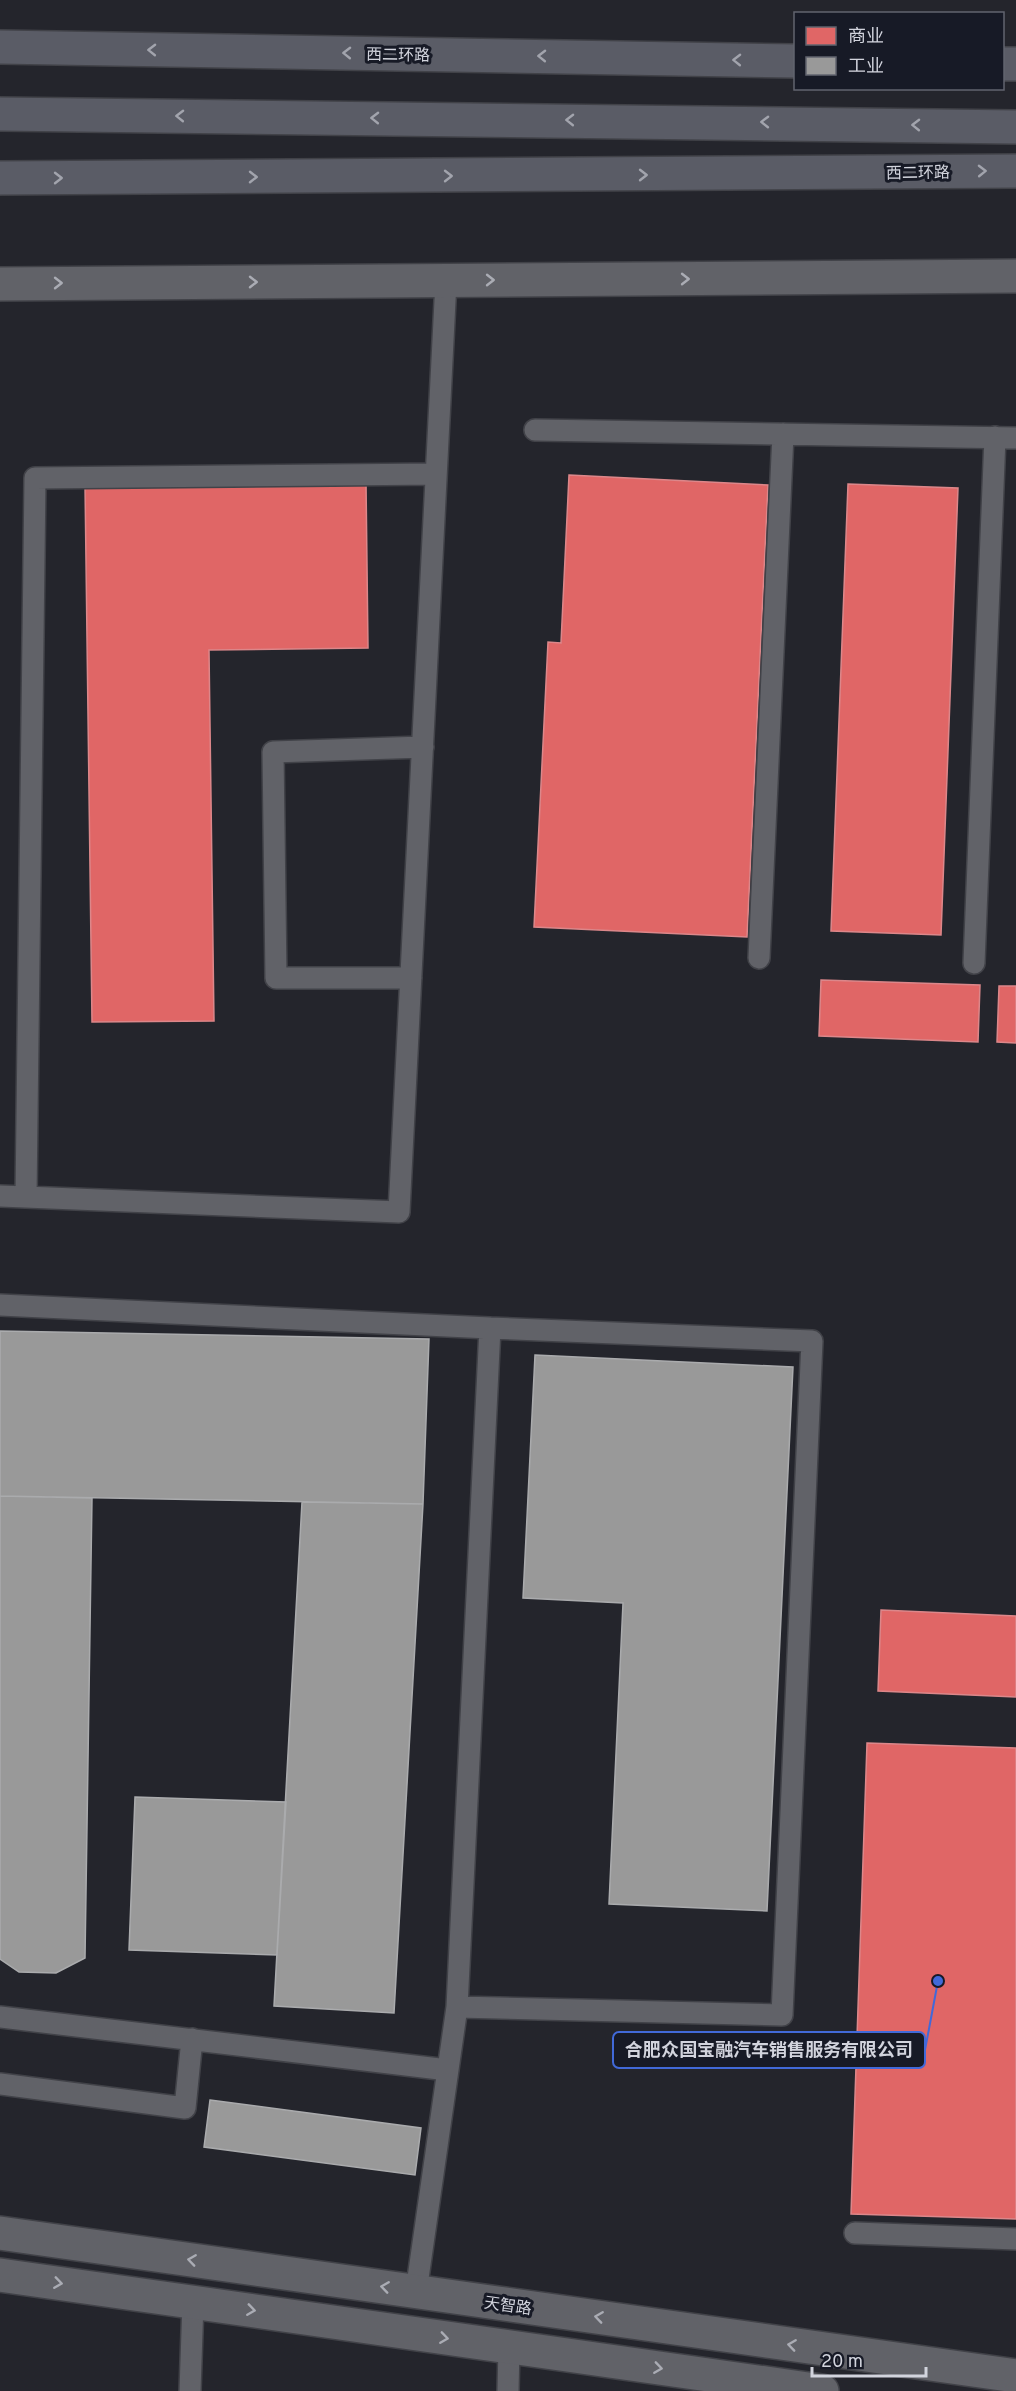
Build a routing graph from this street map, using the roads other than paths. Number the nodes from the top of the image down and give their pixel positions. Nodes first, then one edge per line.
1 (0, 47) edge
2 (794, 61) edge
3 (0, 114) edge
4 (1016, 126) edge
5 (1016, 171) edge
6 (0, 178) edge
7 (1016, 276) edge
8 (446, 280) junction
9 (0, 284) edge
10 (535, 430) dead end
11 (783, 434) junction
12 (1006, 437) edge
13 (436, 474) junction
14 (423, 747) junction
15 (759, 958) dead end
16 (974, 963) dead end
17 (411, 978) junction
18 (0, 1196) edge
19 (26, 1197) junction
20 (0, 1305) edge
21 (490, 1328) junction
22 (457, 2007) junction
23 (0, 2016) edge
24 (192, 2039) junction
25 (448, 2070) junction
26 (0, 2084) edge
27 (0, 2233) edge
28 (855, 2233) dead end
29 (1016, 2239) edge
30 (0, 2275) edge
31 (416, 2292) junction
32 (193, 2302) junction
33 (509, 2347) junction
34 (1016, 2376) edge
35 (190, 2391) edge
36 (508, 2391) edge
37 (822, 2391) edge

2 -> 1 highway, 西二环路
4 -> 3 highway
6 -> 5 highway, 西二环路
8 -> 7 street
9 -> 8 street
8 - 13 lane
10 - 11 lane
11 - 12 lane
11 - 15 lane
12 - 16 lane
13 - 14 lane
13 - 19 lane
14 - 17 lane
14 - 17 lane
17 - 19 lane
18 - 19 lane
20 - 21 lane
21 - 22 lane
21 - 22 lane
22 - 25 lane
23 - 24 lane
24 - 25 lane
24 - 26 lane
25 - 31 lane
31 -> 27 street, 天智路
28 - 29 lane
30 -> 32 street
34 -> 31 street, 天智路
32 -> 33 street
32 - 35 lane
33 - 36 lane
33 -> 37 street

